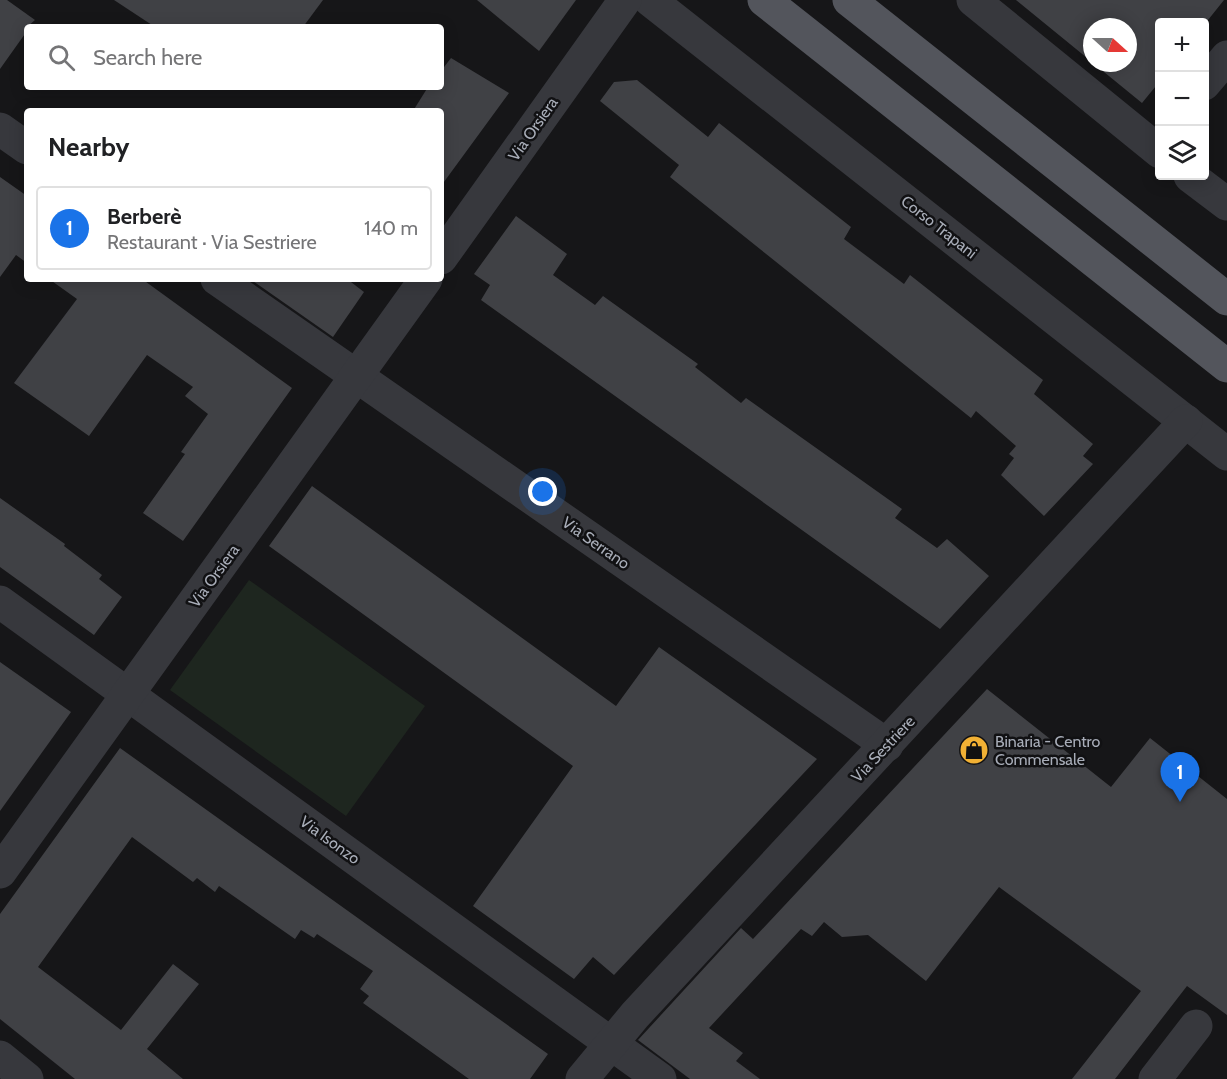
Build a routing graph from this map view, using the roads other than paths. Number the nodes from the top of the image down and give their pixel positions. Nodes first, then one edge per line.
1 (625, 0) edge
2 (650, 0) edge
3 (764, 0) edge
4 (849, 0) edge
5 (973, 0) edge
6 (1227, 57) edge
7 (1209, 78) edge
8 (0, 129) edge
9 (1155, 144) edge
10 (24, 146) edge
11 (1195, 180) edge
12 (1227, 204) edge
13 (444, 254) edge
14 (221, 282) edge
15 (424, 282) edge
16 (1227, 300) edge
17 (1227, 366) edge
18 (358, 376) junction
19 (1186, 421) junction
20 (1227, 454) edge
21 (0, 602) edge
22 (129, 694) junction
23 (887, 745) junction
24 (0, 872) edge
25 (1196, 1026) dead end
26 (611, 1044) junction
27 (0, 1057) edge
28 (27, 1079) edge
29 (582, 1079) edge
30 (660, 1079) edge
31 (1155, 1079) edge

1 - 13 street, Via Orsiera
2 - 19 street, Corso Trapani
3 - 17 main road
4 - 16 main road
5 - 9 street
6 - 7 street
8 - 10 street
11 - 12 street
14 - 18 street, Via Serrano
15 - 18 street, Via Orsiera
18 - 22 street, Via Orsiera
18 - 23 street, Via Serrano
19 - 20 street, Corso Trapani
19 - 23 street, Via Sestriere
21 - 22 street, Via Isonzo
22 - 24 street, Via Orsiera
22 - 26 street, Via Isonzo
23 - 26 street, Via Sestriere
25 - 31 street
26 - 29 street, Via Sestriere
26 - 30 street, Via Isonzo
27 - 28 street

